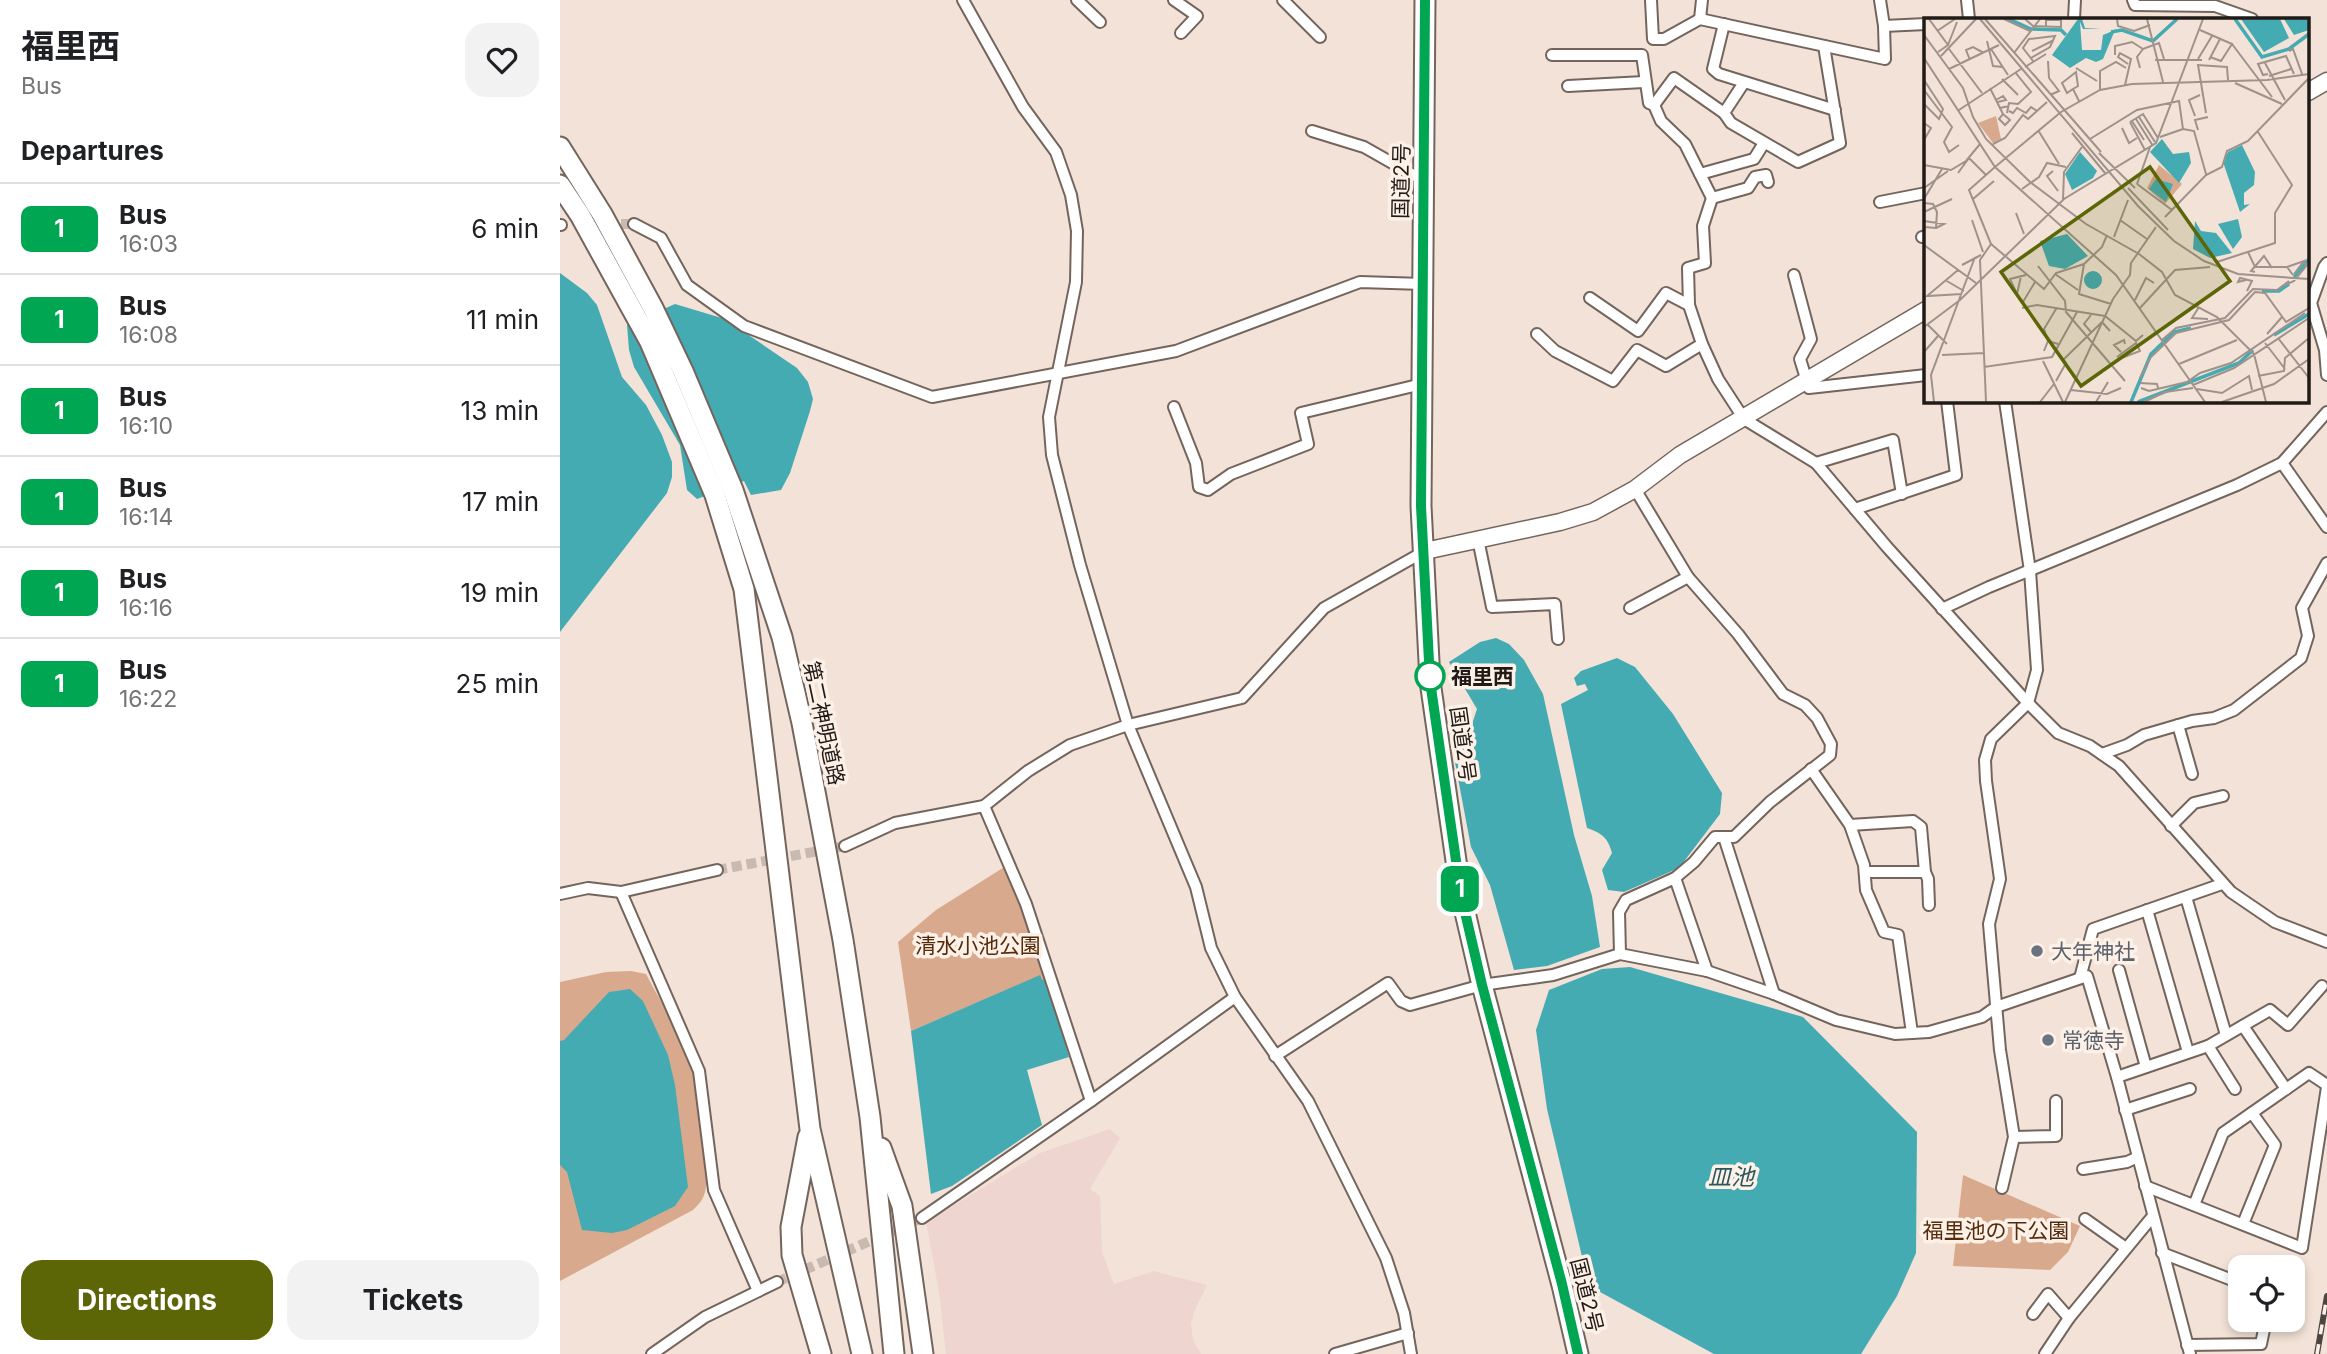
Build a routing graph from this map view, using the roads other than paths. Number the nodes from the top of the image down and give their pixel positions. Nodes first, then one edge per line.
1 (963, 0) edge
2 (1077, 0) edge
3 (1174, 0) edge
4 (1283, 0) edge
5 (1425, 0) edge
6 (1651, 0) edge
7 (1702, 0) edge
8 (1880, 0) edge
9 (1967, 0) edge
10 (2088, 0) edge
11 (2133, 0) edge
12 (2075, 1) edge
13 (1969, 18) edge
14 (2249, 18) edge
15 (1700, 19) junction
16 (1100, 22) dead end
17 (1724, 24) junction
18 (1924, 24) edge
19 (1884, 26) junction
20 (1181, 33) dead end
21 (1320, 37) dead end
22 (1653, 39) junction
23 (1824, 46) junction
24 (1552, 55) dead end
25 (1642, 55) junction
26 (2327, 81) edge
27 (1644, 82) junction
28 (1743, 84) junction
29 (1568, 86) dead end
30 (2310, 91) edge
31 (1654, 106) junction
32 (1835, 110) junction
33 (1724, 113) junction
34 (1312, 131) dead end
35 (1764, 143) junction
36 (560, 147) edge
37 (1700, 174) junction
38 (1424, 181) junction
39 (1768, 182) dead end
40 (560, 185) edge
41 (1924, 193) edge
42 (1712, 198) junction
43 (1880, 202) dead end
44 (634, 224) tunnel mouth
45 (2327, 263) edge
46 (1794, 275) dead end
47 (1423, 284) junction
48 (1590, 298) dead end
49 (1689, 305) junction
50 (2310, 309) edge
51 (1924, 311) edge
52 (645, 312) junction
53 (1537, 334) dead end
54 (1702, 344) junction
55 (1057, 374) junction
56 (1924, 375) edge
57 (2327, 375) edge
58 (1807, 380) junction
59 (1422, 384) junction
60 (1947, 402) edge
61 (2005, 402) edge
62 (1174, 407) dead end
63 (2327, 412) edge
64 (1744, 419) junction
65 (1816, 463) junction
66 (2282, 463) junction
67 (1635, 489) junction
68 (724, 492) junction
69 (1902, 494) junction
70 (1855, 509) junction
71 (2327, 527) edge
72 (1478, 538) junction
73 (1425, 551) junction
74 (2327, 563) edge
75 (2030, 571) junction
76 (1688, 577) junction
77 (1568, 602) dead end
78 (1555, 604) junction
79 (1630, 608) dead end
80 (1942, 609) junction
81 (1558, 639) dead end
82 (2028, 704) junction
83 (1128, 725) junction
84 (2178, 725) junction
85 (2102, 754) junction
86 (1811, 769) junction
87 (2192, 774) dead end
88 (2223, 796) dead end
89 (985, 806) junction
90 (1850, 824) junction
91 (2171, 826) junction
92 (1724, 837) junction
93 (845, 846) tunnel mouth
94 (717, 870) tunnel mouth
95 (1865, 872) junction
96 (1925, 872) junction
97 (1675, 878) junction
98 (2222, 884) junction
99 (621, 892) junction
100 (560, 894) edge
101 (2186, 897) junction
102 (1929, 905) dead end
103 (2147, 910) junction
104 (2327, 942) edge
105 (1620, 954) junction
106 (2119, 970) dead end
107 (1707, 971) junction
108 (2080, 978) junction
109 (1482, 985) junction
110 (2322, 986) dead end
111 (1774, 994) junction
112 (1235, 997) junction
113 (1996, 1007) junction
114 (2243, 1026) junction
115 (1912, 1033) junction
116 (2226, 1035) junction
117 (2208, 1045) junction
118 (2188, 1052) junction
119 (1275, 1056) junction
120 (2146, 1066) junction
121 (2117, 1077) junction
122 (2327, 1086) edge
123 (2190, 1089) dead end
124 (2235, 1089) dead end
125 (2286, 1089) junction
126 (1091, 1101) junction
127 (2056, 1101) dead end
128 (2125, 1110) junction
129 (2252, 1113) junction
130 (870, 1117) junction
131 (810, 1129) junction
132 (2014, 1138) junction
133 (2138, 1157) junction
134 (2083, 1169) dead end
135 (2146, 1186) junction
136 (2002, 1188) dead end
137 (2194, 1205) junction
138 (2153, 1216) junction
139 (922, 1217) tunnel mouth
140 (2085, 1219) dead end
141 (2243, 1224) junction
142 (2126, 1248) junction
143 (2162, 1253) junction
144 (2228, 1278) edge
145 (776, 1283) tunnel mouth
146 (758, 1291) junction
147 (2034, 1314) dead end
148 (2069, 1318) junction
149 (2264, 1332) edge
150 (1408, 1333) junction
151 (2188, 1350) edge
152 (652, 1354) edge
153 (821, 1354) edge
154 (862, 1354) edge
155 (894, 1354) edge
156 (923, 1354) edge
157 (1335, 1354) edge
158 (1411, 1354) edge
159 (1578, 1354) edge
160 (2045, 1354) edge

1 - 55 street
2 - 16 street
3 - 20 street
4 - 21 street
5 - 38 highway, 国道2号
6 - 22 street
7 - 15 street
8 - 19 street
9 - 13 street
10 - 12 street
11 - 14 street
15 - 17 street
15 - 22 street
17 - 23 street
17 - 28 street
18 - 19 street
19 - 23 street
22 - 25 street
23 - 32 street
24 - 25 street
25 - 27 street
26 - 30 street
27 - 29 street
27 - 31 street
28 - 32 street
28 - 33 street
31 - 33 street
31 - 37 street
32 - 35 street
33 - 35 street
34 - 38 street
35 - 37 street
36 - 52 highway, 第二神明道路
37 - 42 street
38 - 47 highway, 国道2号
39 - 42 street
40 - 52 highway, 第二神明道路
41 - 43 street
42 - 49 street
44 - 55 street
45 - 50 street
46 - 58 street
47 - 55 street
47 - 59 highway, 国道2号
48 - 49 street
49 - 54 street
50 - 57 street
51 - 58 street
52 - 68 highway, 第二神明道路
53 - 54 street
54 - 64 street
55 - 83 street
56 - 58 street
58 - 64 street
59 - 62 street
59 - 73 highway, 国道2号
60 - 69 street
61 - 75 street
63 - 66 street
64 - 65 street
64 - 67 street
65 - 69 street
65 - 70 street
66 - 71 street
66 - 75 street
67 - 72 street
67 - 76 street
68 - 130 highway, 第二神明道路
68 - 131 highway, 第二神明道路
69 - 70 street
70 - 80 street
72 - 73 street
72 - 78 street
73 - 83 street
73 - 109 highway, 国道2号
74 - 84 street
75 - 80 street
75 - 82 street
76 - 79 street
76 - 86 street
77 - 78 street
78 - 81 street
80 - 82 street
82 - 85 street
82 - 113 street
83 - 89 street
83 - 112 street
84 - 85 street
84 - 87 street
85 - 91 street
86 - 90 street
86 - 92 street
88 - 91 street
89 - 93 street
89 - 126 street
90 - 95 street
90 - 96 street
91 - 98 street
92 - 97 street
92 - 111 street
94 - 99 street
95 - 96 street
95 - 115 street
96 - 102 street
97 - 105 street
97 - 107 street
98 - 101 street
98 - 104 street
99 - 100 street
99 - 146 street
101 - 103 street
101 - 116 street
103 - 108 street
103 - 118 street
105 - 107 street
105 - 109 street
106 - 120 street
107 - 111 street
108 - 113 street
108 - 121 street
109 - 119 street
109 - 159 highway, 国道2号
110 - 114 street
111 - 115 street
112 - 119 street
112 - 126 street
113 - 115 street
113 - 132 street
114 - 116 street
114 - 125 street
116 - 117 street
117 - 118 street
117 - 124 street
118 - 120 street
119 - 150 street
120 - 121 street
121 - 128 street
122 - 125 street
122 - 141 street
123 - 128 street
125 - 129 street
126 - 139 street
127 - 132 street
128 - 133 street
129 - 137 street
129 - 141 street
130 - 155 highway, 第二神明道路
130 - 156 highway
131 - 153 highway
131 - 154 highway, 第二神明道路
132 - 136 street
133 - 134 street
133 - 135 street
135 - 137 street
135 - 138 street
137 - 141 street
138 - 142 street
138 - 143 street
140 - 142 street
142 - 148 street
143 - 144 street
143 - 151 street
145 - 146 street
146 - 152 street
147 - 148 street
148 - 160 street
149 - 151 street
150 - 157 street
150 - 158 street

